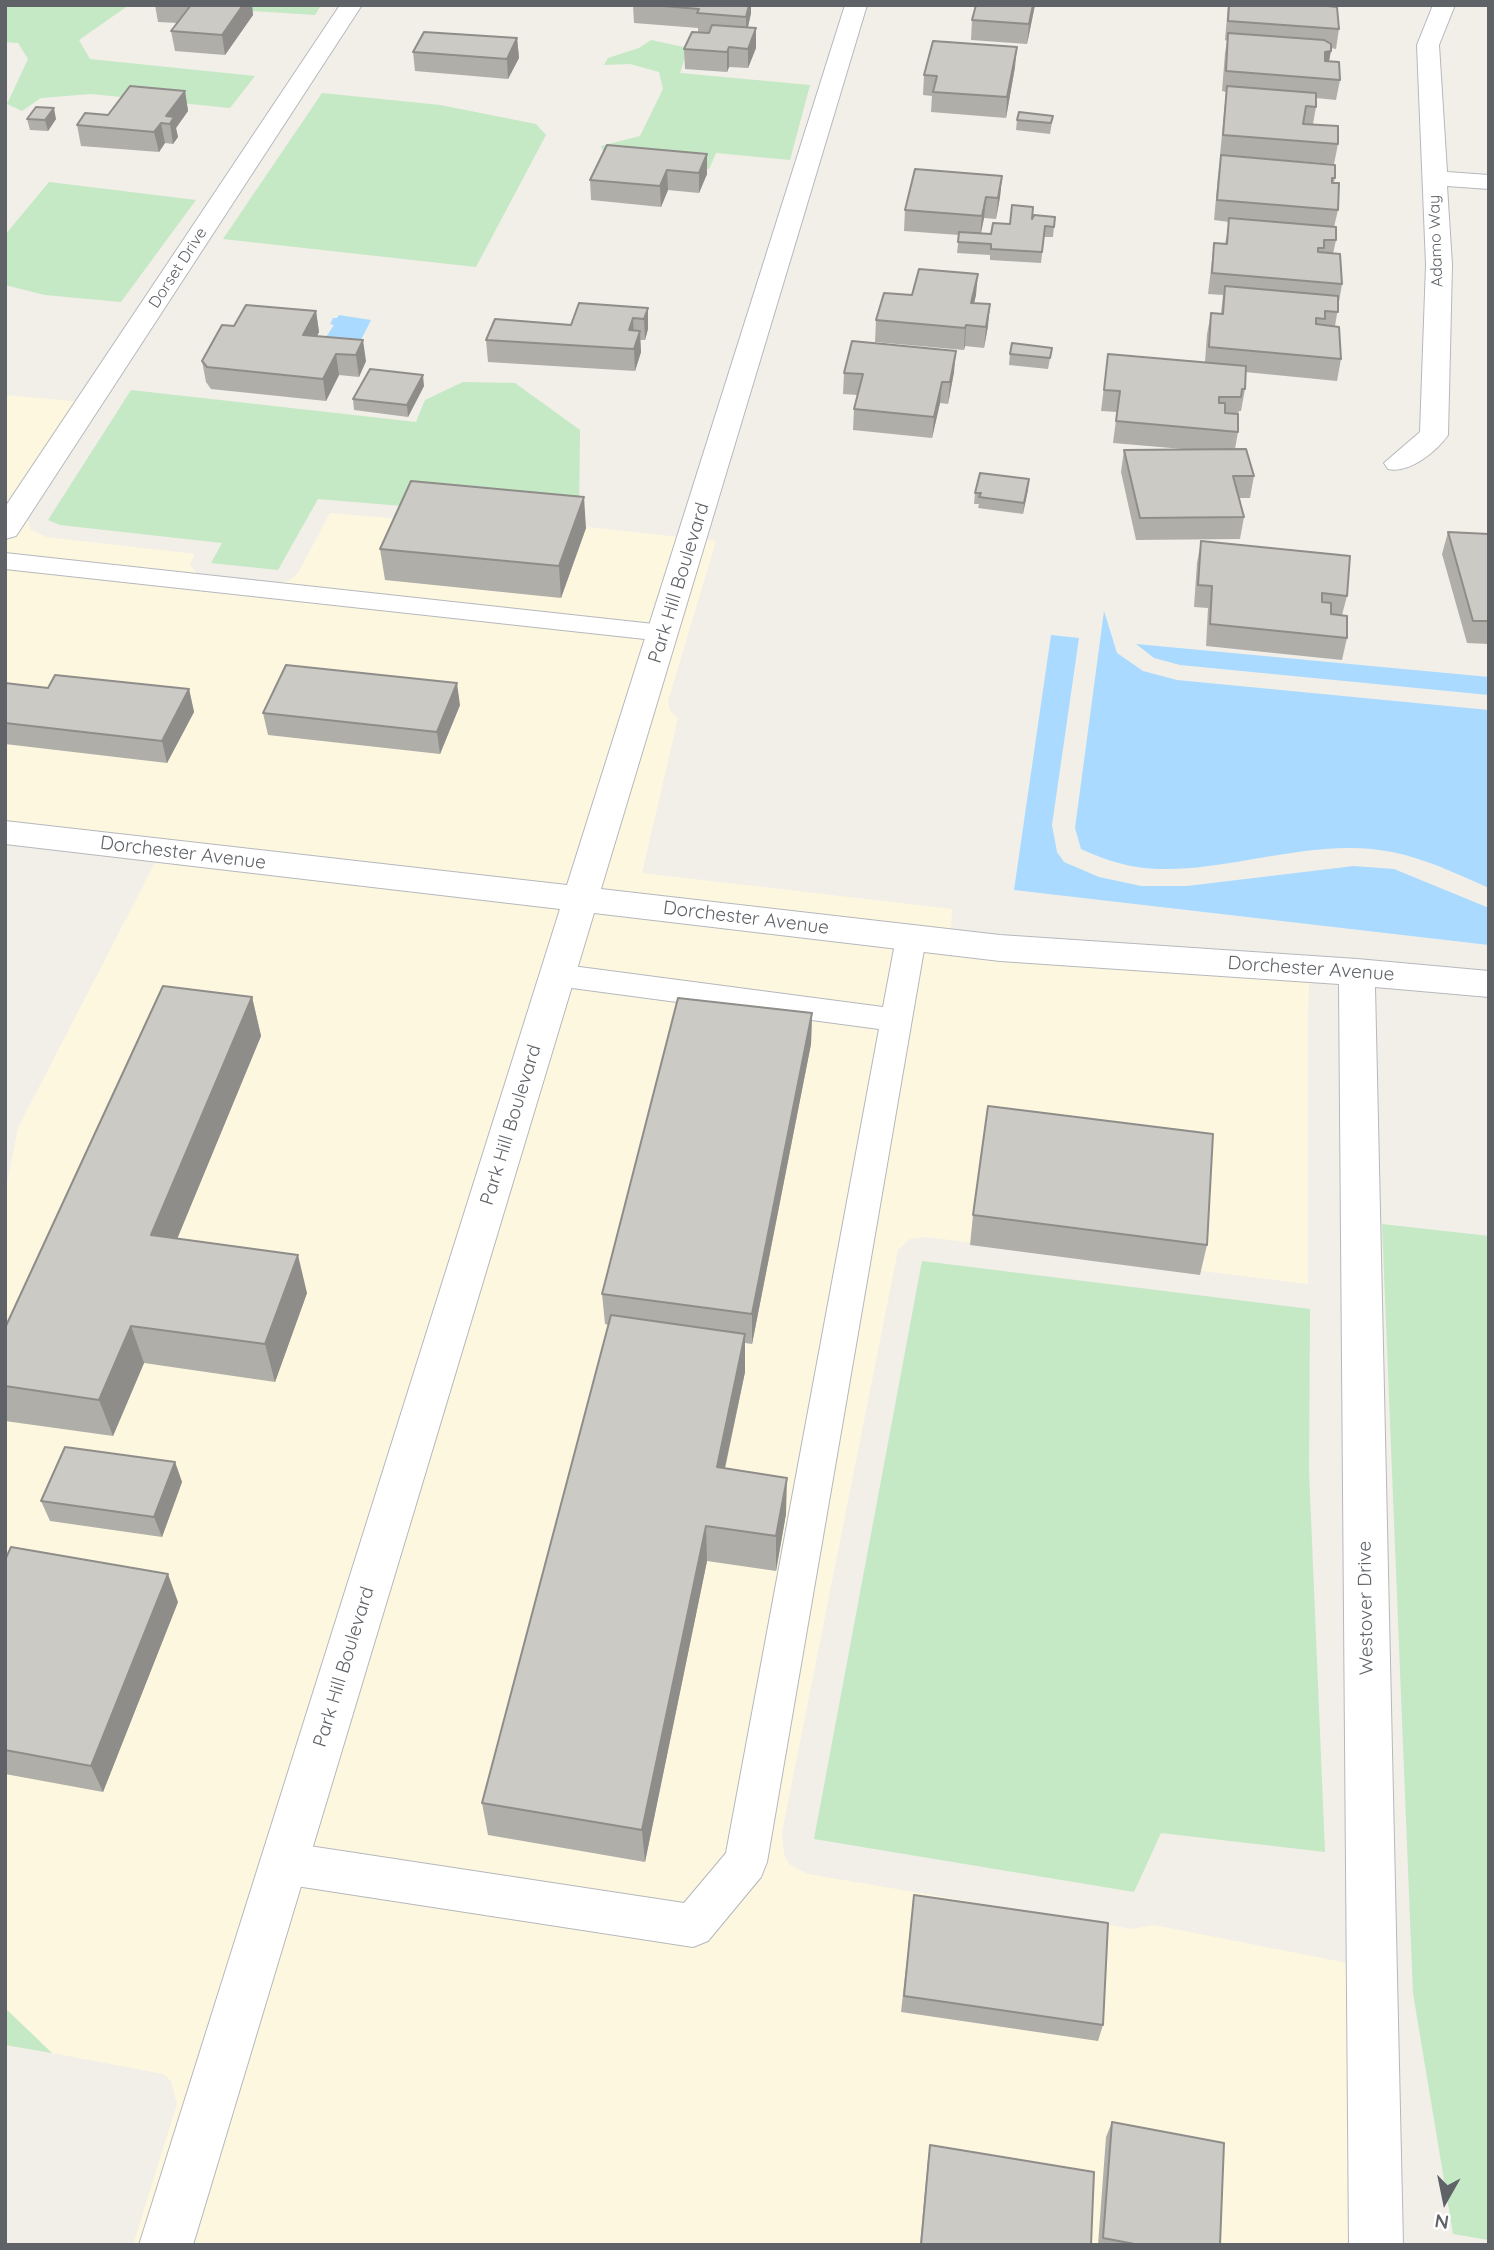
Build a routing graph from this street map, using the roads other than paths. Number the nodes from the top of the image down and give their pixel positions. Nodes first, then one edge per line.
1 (351, 5) edge
2 (856, 5) edge
3 (1444, 5) edge
4 (1434, 178) junction
5 (1489, 183) edge
6 (1398, 463) dead end
7 (5, 530) edge
8 (5, 561) edge
9 (663, 633) junction
10 (5, 832) edge
11 (581, 898) junction
12 (911, 938) junction
13 (1357, 972) junction
14 (557, 975) junction
15 (1489, 984) edge
16 (896, 1020) junction
17 (283, 1863) junction
18 (166, 2245) edge
19 (1376, 2245) edge

1 - 7 street, Dorset Drive
2 - 9 street, Park Hill Boulevard
3 - 4 street, Adamo Way
4 - 5 street
4 - 6 street, Adamo Way
8 - 9 lane
9 - 11 street, Park Hill Boulevard
10 - 11 street, Dorchester Avenue
11 - 12 street, Dorchester Avenue
11 - 14 street, Park Hill Boulevard
12 - 13 street, Dorchester Avenue
12 - 16 lane
13 - 15 street, Dorchester Avenue
13 - 19 street, Westover Drive
14 - 16 lane
14 - 17 street, Park Hill Boulevard
16 - 17 lane
17 - 18 street, Park Hill Boulevard

